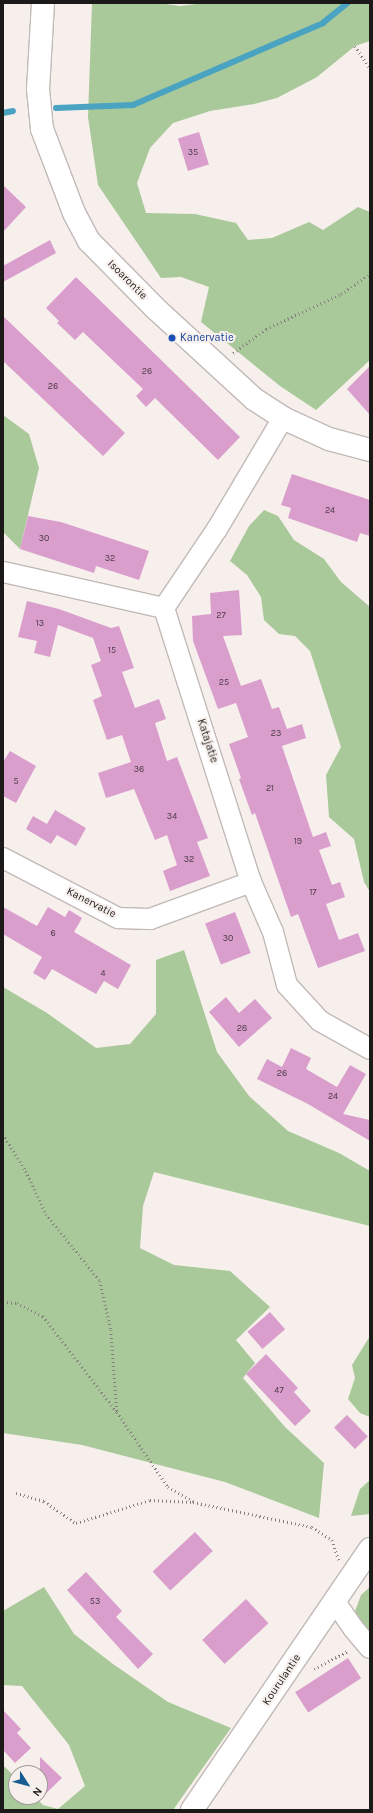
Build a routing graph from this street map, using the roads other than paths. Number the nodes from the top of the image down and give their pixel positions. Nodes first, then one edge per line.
1 (43, 3) edge
2 (283, 418) junction
3 (370, 450) edge
4 (3, 572) edge
5 (164, 608) junction
6 (3, 858) edge
7 (251, 882) junction
8 (370, 1049) edge
9 (370, 1549) edge
10 (335, 1602) junction
11 (363, 1651) edge
12 (192, 1810) edge

1 - 2 street, Isoarontie
2 - 3 street, Isoarontie
2 - 5 street
4 - 5 street
5 - 7 street, Katajatie
6 - 7 street, Kanervatie
7 - 8 street, Katajatie
9 - 10 street, Kourulantie
10 - 11 street
10 - 12 street, Kourulantie

